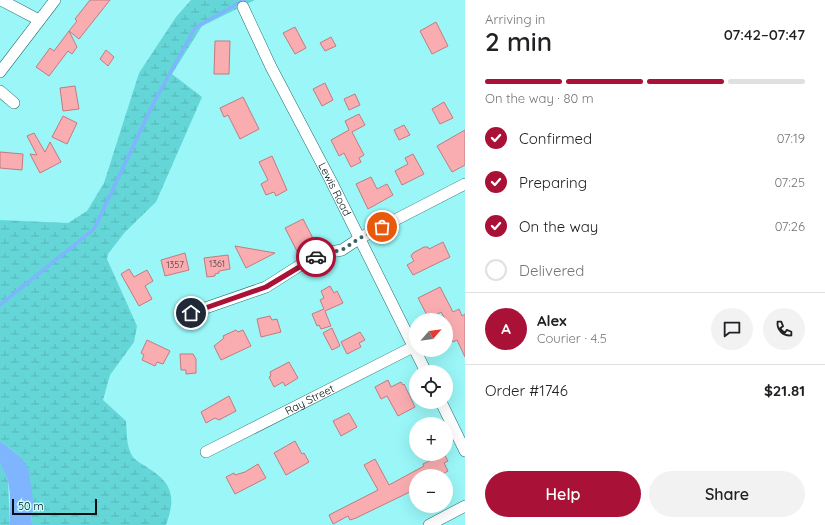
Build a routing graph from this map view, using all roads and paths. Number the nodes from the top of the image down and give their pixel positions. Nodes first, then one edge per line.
1 (1, 0) edge
2 (55, 0) edge
3 (243, 7) dead end
4 (39, 20) junction
5 (0, 72) edge
6 (0, 91) edge
7 (14, 103) dead end
8 (465, 184) edge
9 (360, 238) junction
10 (191, 313) dead end
11 (409, 339) edge
12 (409, 349) edge
13 (444, 409) edge
14 (465, 451) edge
15 (206, 452) dead end
16 (465, 506) edge
17 (429, 525) edge

1 - 4 street
2 - 4 street
3 - 9 street, Lewis Road
4 - 5 street
6 - 7 street
8 - 9 street
9 - 10 street
9 - 11 street, Lewis Road
12 - 15 street, Ray Street
13 - 14 street
16 - 17 street

